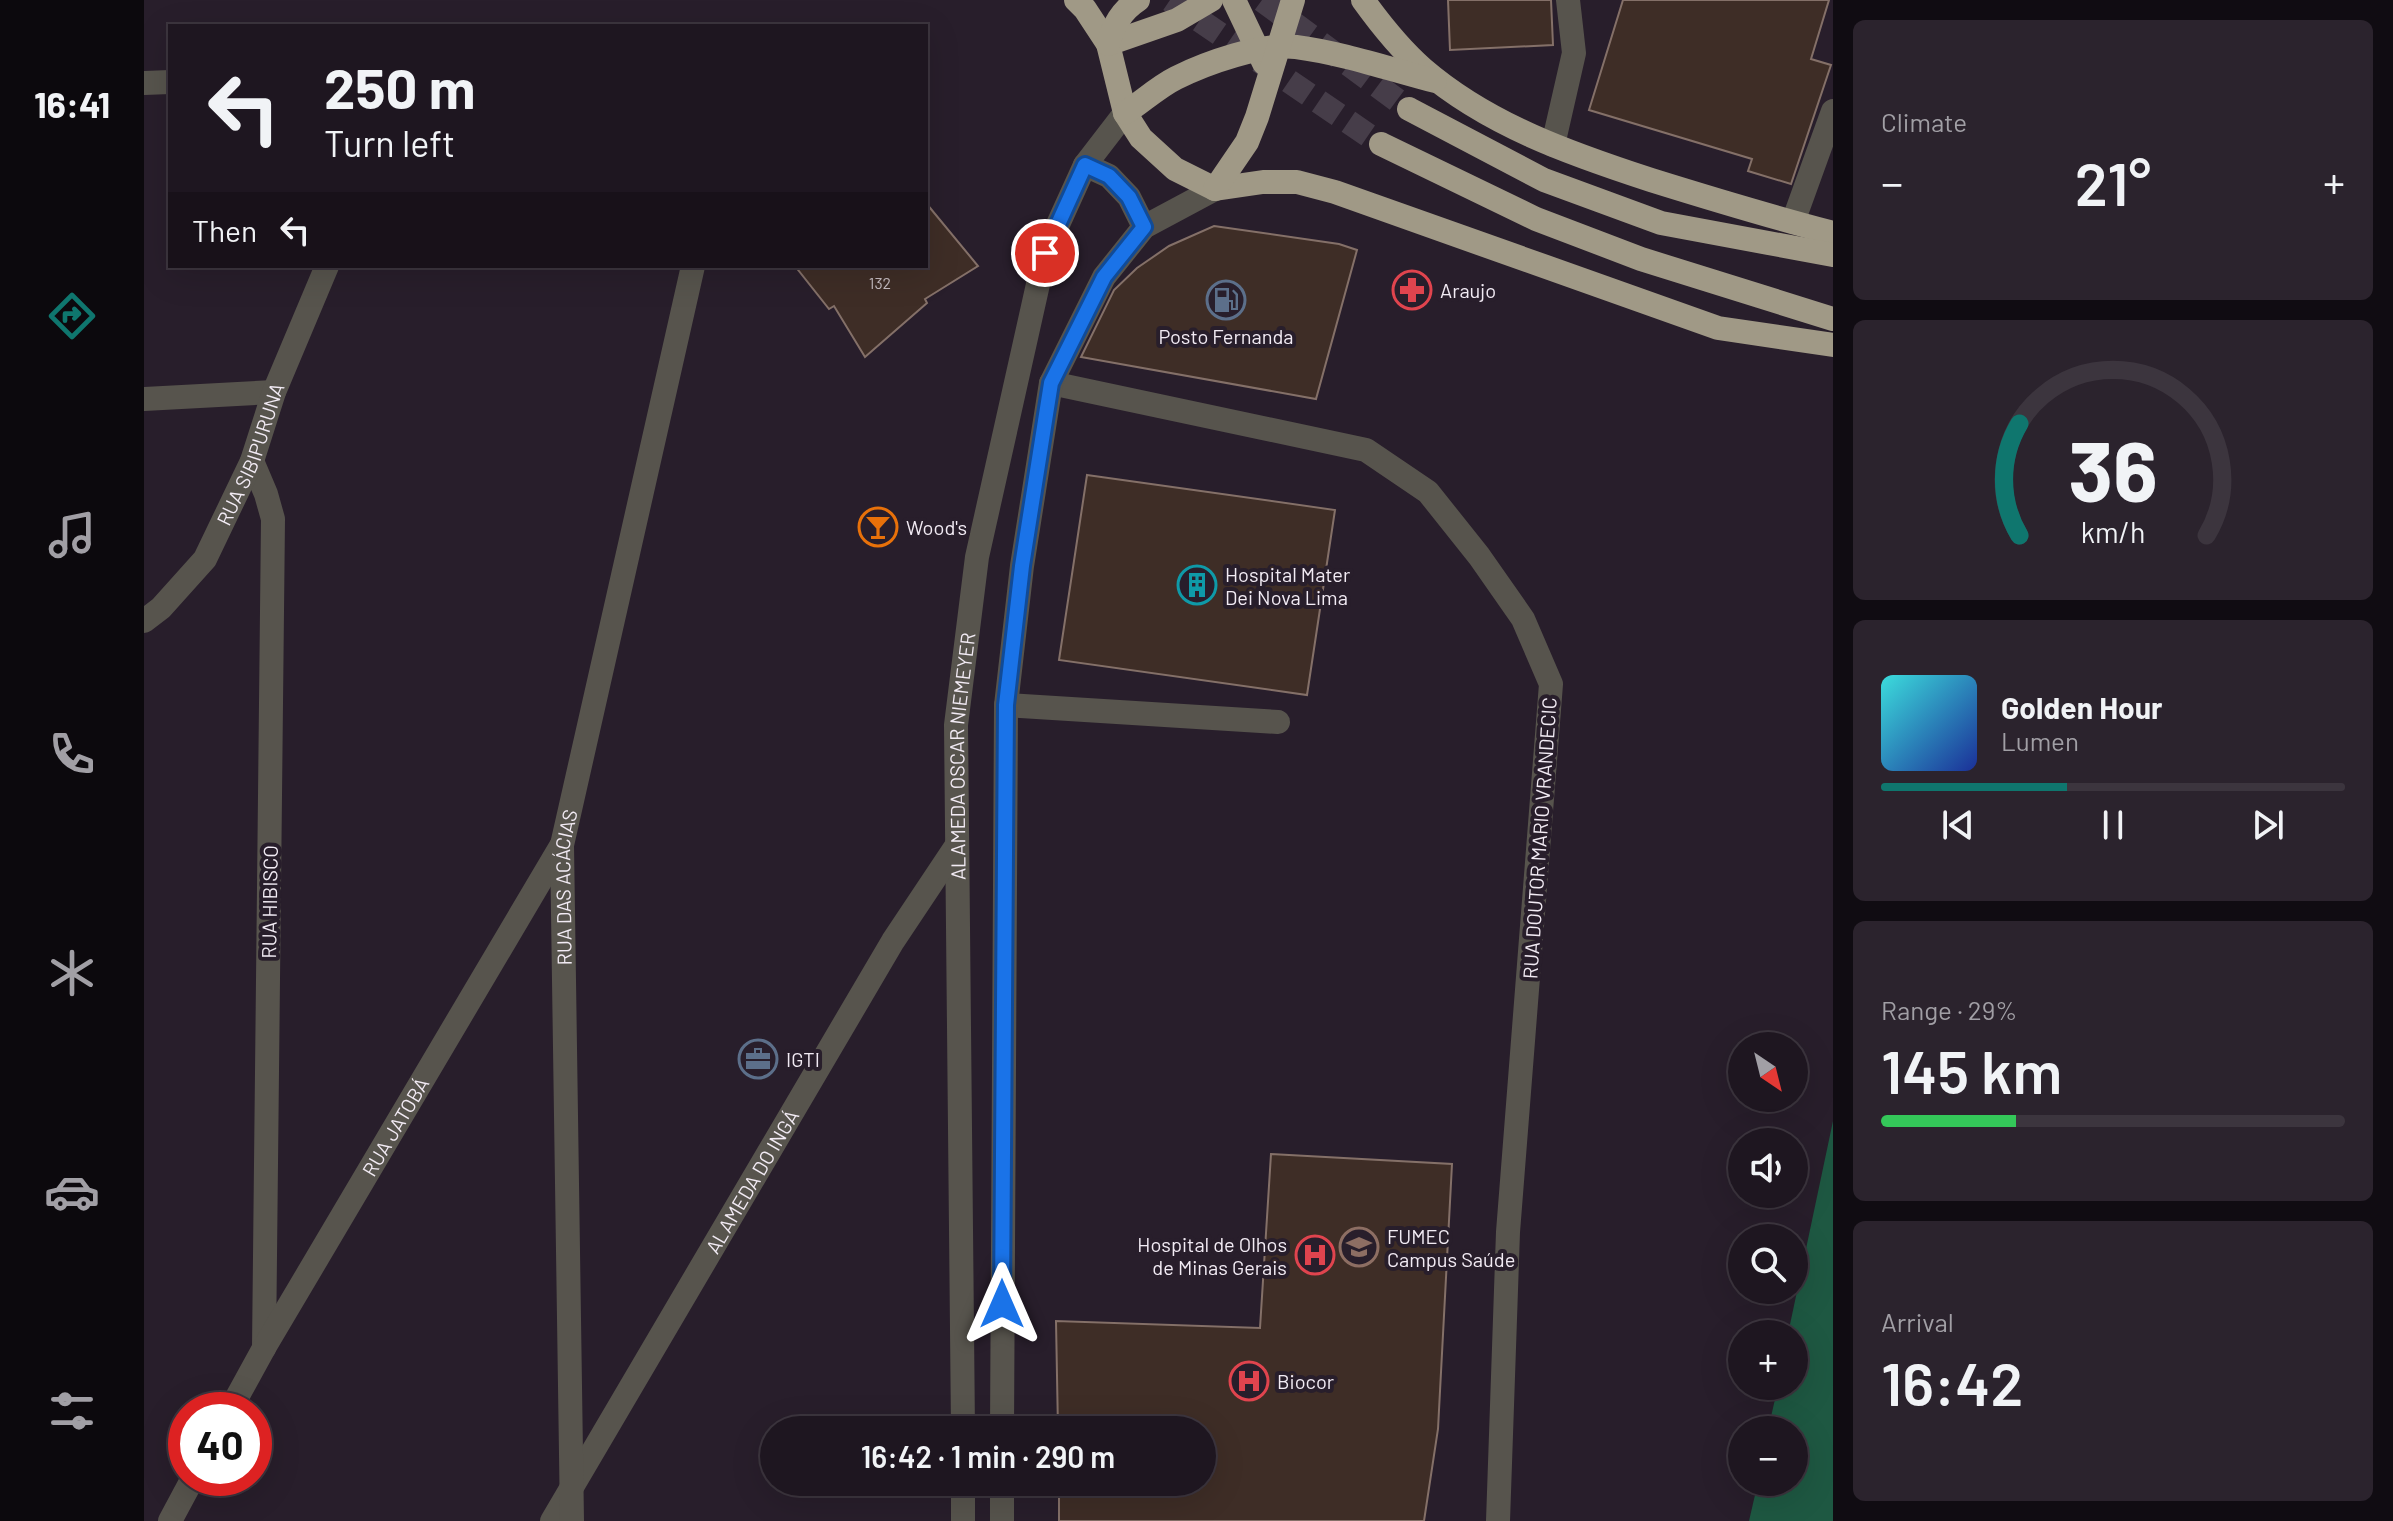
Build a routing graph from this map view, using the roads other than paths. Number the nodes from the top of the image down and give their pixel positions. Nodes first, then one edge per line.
1 (1076, 0) edge
2 (1138, 0) edge
3 (1211, 0) edge
4 (1234, 0) edge
5 (1293, 0) edge
6 (1363, 0) edge
7 (1568, 0) edge
8 (1108, 44) junction
9 (1269, 49) junction
10 (168, 82) edge
11 (144, 83) edge
12 (1441, 83) junction
13 (1409, 109) tunnel mouth
14 (1833, 111) edge
15 (1125, 113) junction
16 (1381, 144) tunnel mouth
17 (1553, 145) junction
18 (1085, 165) junction
19 (1215, 189) junction
20 (1793, 222) junction
21 (1144, 227) junction
22 (1833, 233) edge
23 (1833, 255) edge
24 (326, 268) edge
25 (693, 268) edge
26 (1833, 319) edge
27 (1833, 345) edge
28 (1051, 383) junction
29 (274, 392) junction
30 (144, 399) edge
31 (252, 461) junction
32 (144, 621) edge
33 (1006, 705) junction
34 (1278, 722) dead end
35 (562, 845) junction
36 (957, 845) junction
37 (264, 1348) junction
38 (240, 1392) edge
39 (963, 1416) edge
40 (1002, 1416) edge
41 (572, 1487) junction
42 (183, 1496) edge
43 (963, 1496) edge
44 (1002, 1496) edge
45 (170, 1521) edge
46 (552, 1521) edge
47 (572, 1521) edge
48 (963, 1521) edge
49 (1002, 1521) edge
50 (1498, 1521) edge

1 - 8 highway
2 - 8 highway
3 - 8 highway
4 - 9 highway
5 - 9 highway
6 - 12 highway
7 - 17 street
8 - 15 highway
9 - 12 highway
9 - 15 highway
9 - 19 highway
10 - 11 street
12 - 17 highway
13 - 23 highway
14 - 20 street
15 - 18 street, ALAMEDA OSCAR NIEMEYER
15 - 19 highway
16 - 26 highway
17 - 20 highway
18 - 21 street
18 - 36 street, ALAMEDA OSCAR NIEMEYER
19 - 21 street, ALAMEDA OSCAR NIEMEYER
19 - 27 highway
20 - 22 highway
21 - 28 street, ALAMEDA OSCAR NIEMEYER
24 - 29 street, RUA SIBIPURUNA
25 - 35 street, RUA DAS ACÁCIAS
28 - 33 street, ALAMEDA OSCAR NIEMEYER
28 - 50 street, RUA DOUTOR MARIO VRANDECIC
29 - 30 street
29 - 31 street, RUA SIBIPURUNA
31 - 32 street, RUA SIBIPURUNA
31 - 37 street, RUA HIBISCO
33 - 34 street
33 - 40 street, ALAMEDA OSCAR NIEMEYER
35 - 37 street, RUA JATOBÁ
35 - 41 street, RUA DAS ACÁCIAS
36 - 39 street, ALAMEDA OSCAR NIEMEYER
36 - 41 street, ALAMEDA DO INGÁ
37 - 38 street, RUA JATOBÁ
41 - 46 street, ALAMEDA DO INGÁ
41 - 47 street, RUA DAS ACÁCIAS
42 - 45 street
43 - 48 street
44 - 49 street

